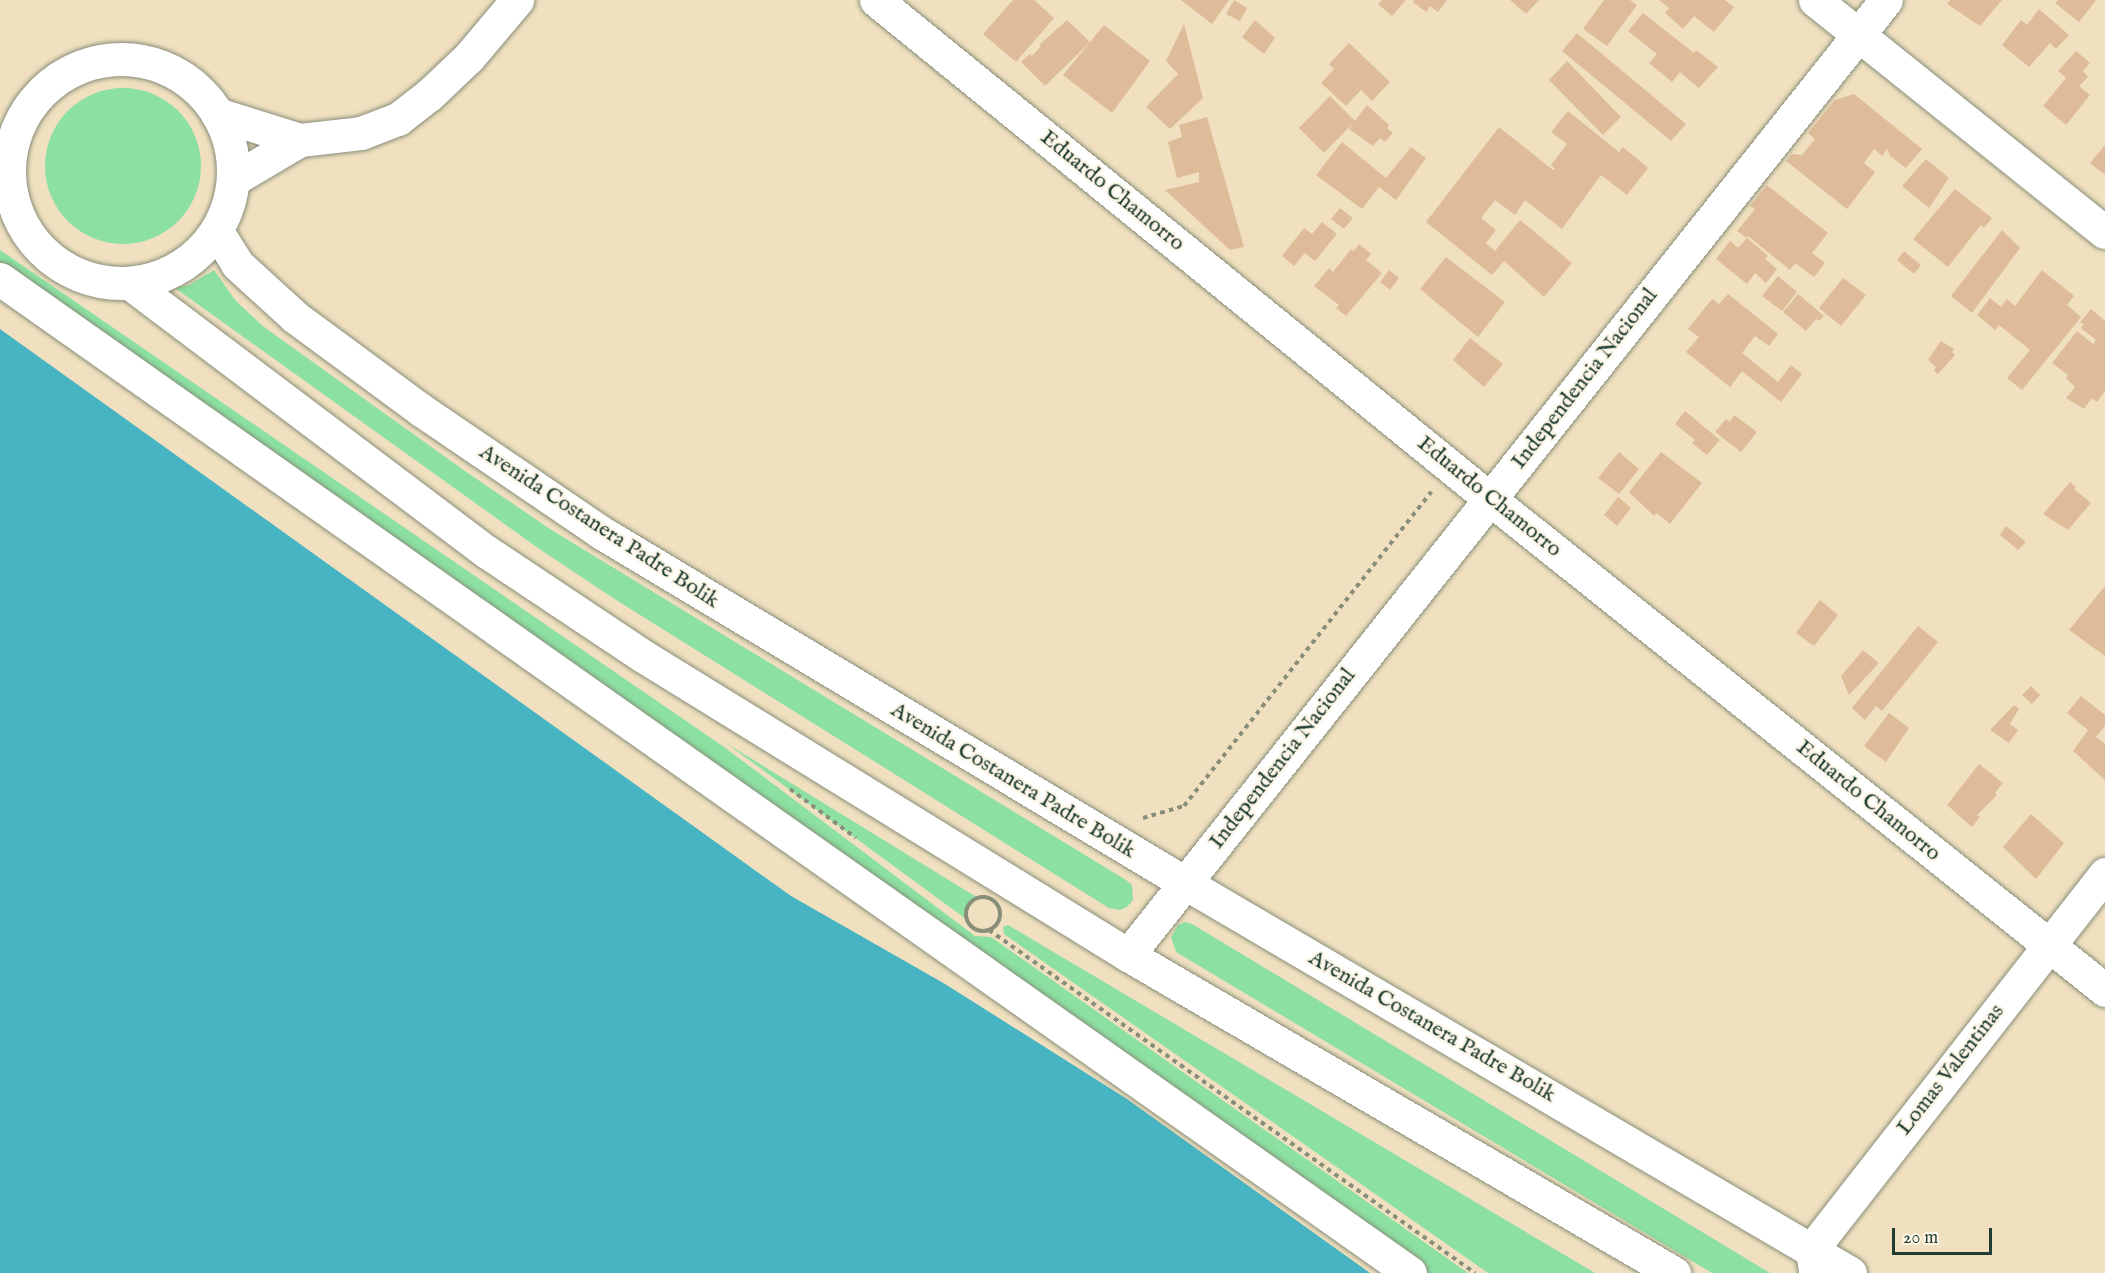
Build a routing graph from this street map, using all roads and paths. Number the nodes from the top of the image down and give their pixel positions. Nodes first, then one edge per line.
1 (517, 0) edge
2 (876, 0) edge
3 (1815, 0) edge
4 (1886, 0) edge
5 (911, 10) edge
6 (1858, 35) junction
7 (217, 114) junction
8 (300, 140) junction
9 (234, 179) junction
10 (2105, 232) edge
11 (218, 233) junction
12 (0, 279) edge
13 (131, 284) junction
14 (1433, 489) dead end
15 (1490, 499) junction
16 (1136, 820) dead end
17 (2105, 874) edge
18 (1185, 883) junction
19 (989, 930) junction
20 (2048, 944) junction
21 (1128, 955) junction
22 (2105, 990) edge
23 (1814, 1261) edge
24 (1410, 1273) edge
25 (1475, 1273) edge
26 (1674, 1273) edge
27 (1850, 1273) edge

1 - 8 street
2 - 5 street, Eduardo Chamorro
3 - 6 street
4 - 6 street, Independencia Nacional
5 - 15 street, Eduardo Chamorro
6 - 10 street
6 - 15 street, Independencia Nacional
7 - 8 street
7 - 9 street
7 - 13 street
8 - 9 street
9 - 11 street
11 - 13 street
11 - 18 street, Avenida Costanera Padre Bolik
12 - 24 street
13 - 21 street
14 - 16 path
15 - 18 street, Independencia Nacional
15 - 20 street, Eduardo Chamorro
17 - 20 street, Lomas Valentinas
18 - 21 street, Independencia Nacional
18 - 23 street, Avenida Costanera Padre Bolik
19 - 19 path
19 - 25 path
20 - 22 street, Eduardo Chamorro
20 - 23 street, Lomas Valentinas
21 - 26 street
23 - 27 street, Avenida Costanera Padre Bolik

